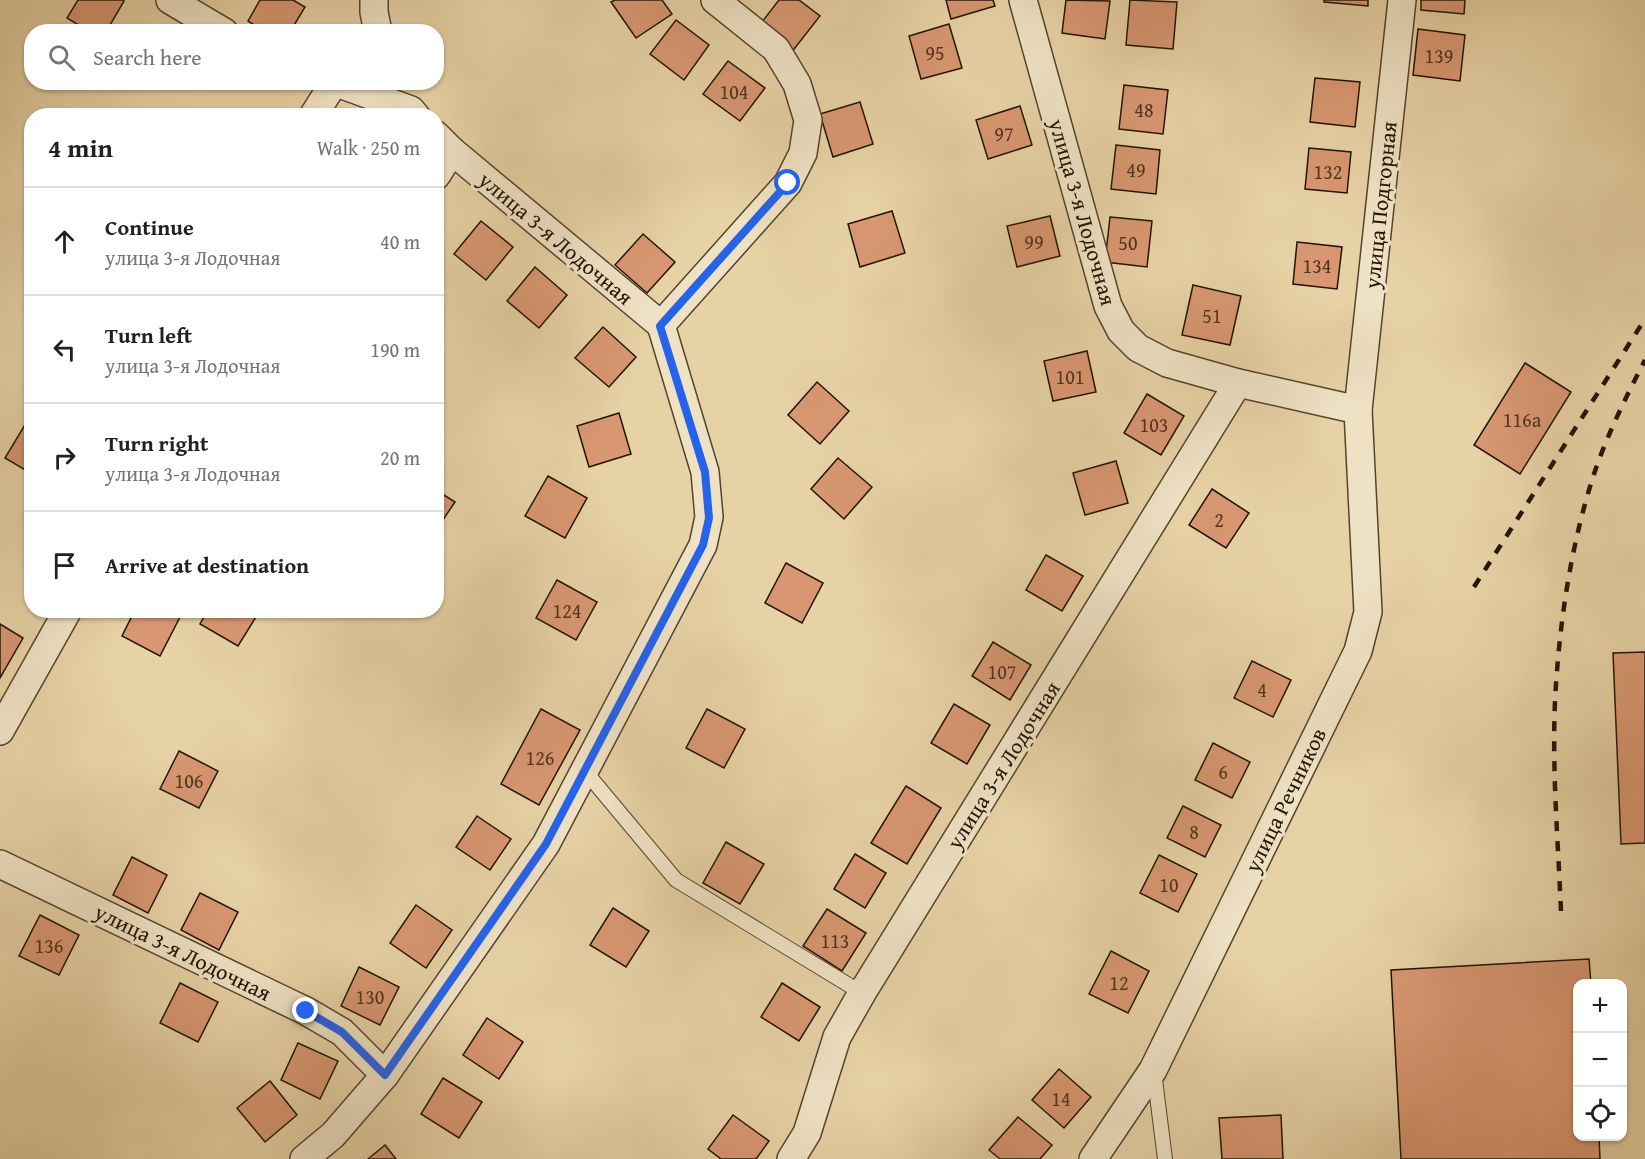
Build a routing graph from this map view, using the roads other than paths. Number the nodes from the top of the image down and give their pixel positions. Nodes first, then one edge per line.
1 (170, 0) edge
2 (374, 0) edge
3 (715, 0) edge
4 (1023, 0) edge
5 (1402, 0) edge
6 (210, 24) edge
7 (376, 24) edge
8 (329, 90) edge
9 (355, 90) edge
10 (402, 90) edge
11 (318, 108) edge
12 (401, 108) edge
13 (411, 108) edge
14 (444, 143) edge
15 (660, 326) junction
16 (1238, 383) junction
17 (1358, 410) junction
18 (63, 618) edge
19 (0, 730) edge
20 (585, 771) junction
21 (0, 864) edge
22 (862, 993) junction
23 (1153, 1070) junction
24 (385, 1075) junction
25 (304, 1159) edge
26 (791, 1159) edge
27 (1093, 1159) edge
28 (1165, 1159) edge

1 - 6 street
2 - 7 street
3 - 15 street
4 - 16 street, улица 3-я Лодочная
5 - 17 street, улица Подгорная
8 - 11 street
9 - 12 street
10 - 13 street
14 - 15 street, улица 3-я Лодочная
15 - 20 street
16 - 17 street, улица 3-я Лодочная
16 - 22 street, улица 3-я Лодочная
17 - 23 street, улица Речников
18 - 19 street
20 - 22 lane
20 - 24 street
21 - 24 street, улица 3-я Лодочная
22 - 26 street, улица 3-я Лодочная
23 - 27 street, улица Речников
23 - 28 lane
24 - 25 street

